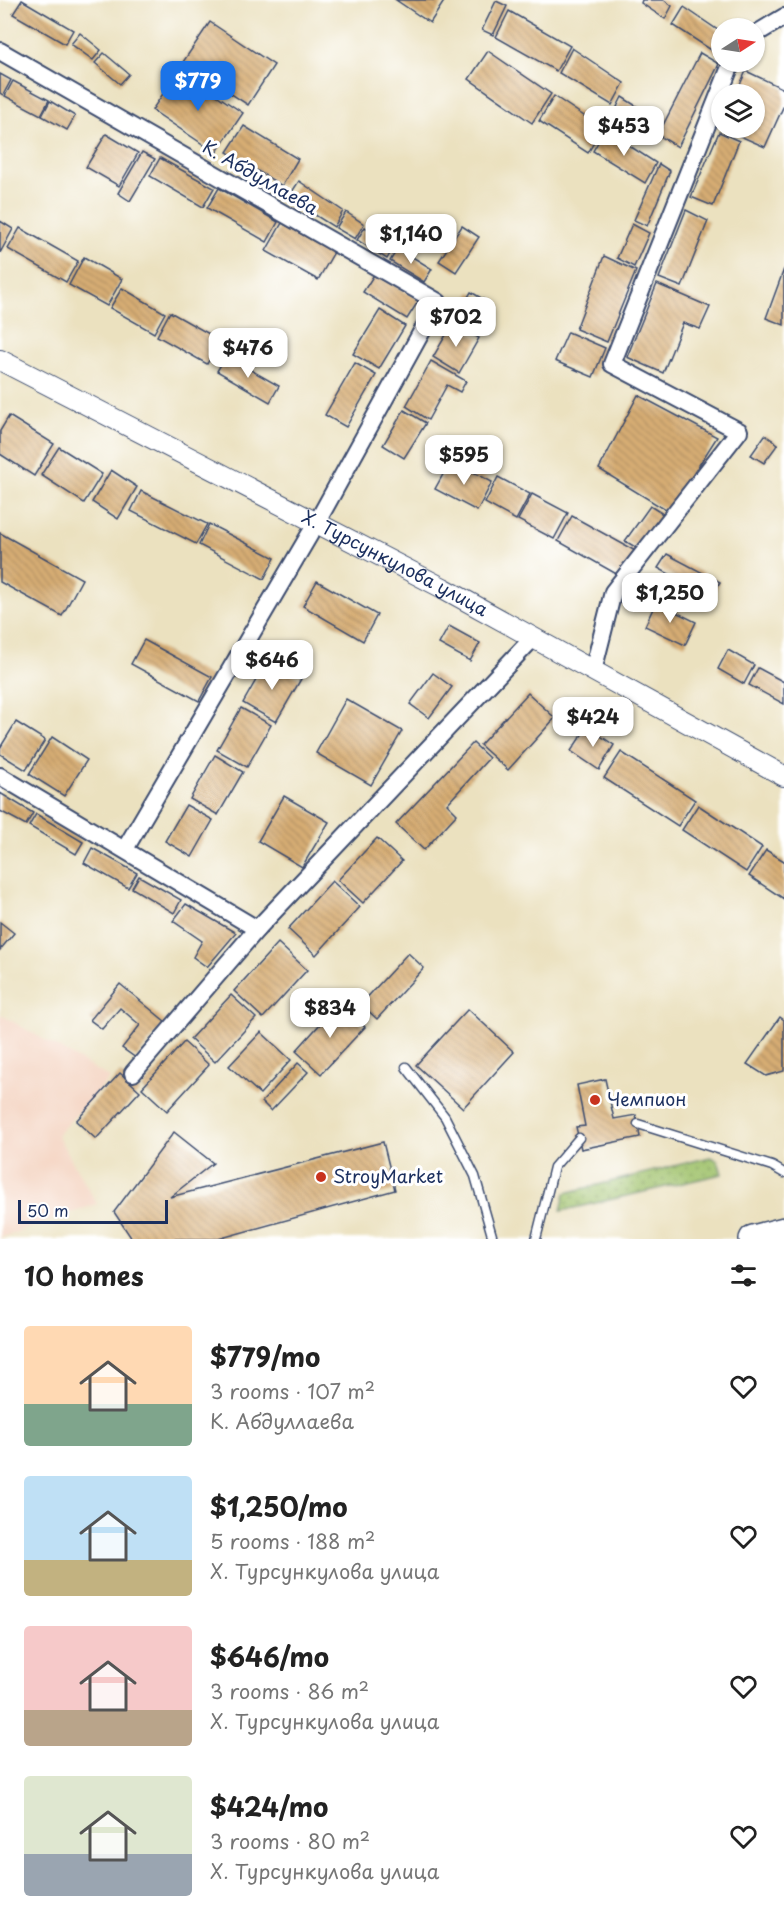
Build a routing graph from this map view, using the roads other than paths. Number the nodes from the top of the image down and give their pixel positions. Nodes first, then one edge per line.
1 (784, 17) edge
2 (765, 28) edge
3 (0, 51) edge
4 (728, 72) edge
5 (0, 360) edge
6 (317, 522) junction
7 (533, 638) junction
8 (593, 671) junction
9 (0, 776) edge
10 (784, 776) edge
11 (126, 849) junction
12 (257, 929) junction
13 (406, 1067) dead end
14 (133, 1073) dead end
15 (638, 1124) dead end
16 (579, 1138) dead end
17 (784, 1173) edge
18 (784, 1231) edge
19 (492, 1239) edge
20 (536, 1239) edge
21 (753, 1239) edge

1 - 2 street
3 - 6 street, К. Абдуллаева
4 - 8 street
5 - 6 street, Х. Турсункулова улица
6 - 7 street, Х. Турсункулова улица
6 - 11 street
7 - 8 street, Х. Турсункулова улица
7 - 12 street
8 - 10 street, Х. Турсункулова улица
9 - 11 street
11 - 12 street
12 - 14 street
13 - 19 lane
15 - 17 lane
16 - 20 lane
18 - 21 highway

